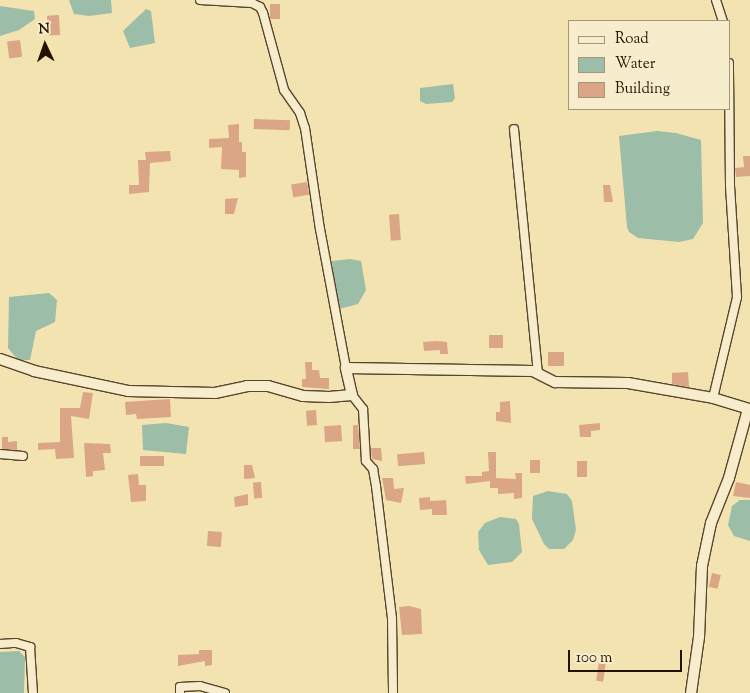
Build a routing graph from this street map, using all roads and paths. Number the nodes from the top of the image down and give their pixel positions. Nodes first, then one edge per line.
1 (200, 0) edge
2 (716, 0) edge
3 (259, 3) edge
4 (723, 20) edge
5 (729, 110) edge
6 (514, 129) dead end
7 (0, 359) edge
8 (346, 368) junction
9 (538, 373) junction
10 (352, 395) junction
11 (713, 398) junction
12 (749, 409) edge
13 (0, 454) edge
14 (23, 456) dead end
15 (0, 644) edge
16 (33, 693) edge
17 (180, 693) edge
18 (225, 693) edge
19 (393, 693) edge
20 (691, 693) edge

1 - 3 street
2 - 4 street
3 - 8 street
5 - 11 street
6 - 9 street
7 - 10 street
8 - 9 street
8 - 10 street
9 - 11 street
10 - 19 street
11 - 12 street
12 - 20 street
13 - 14 street
15 - 16 street
17 - 18 street

